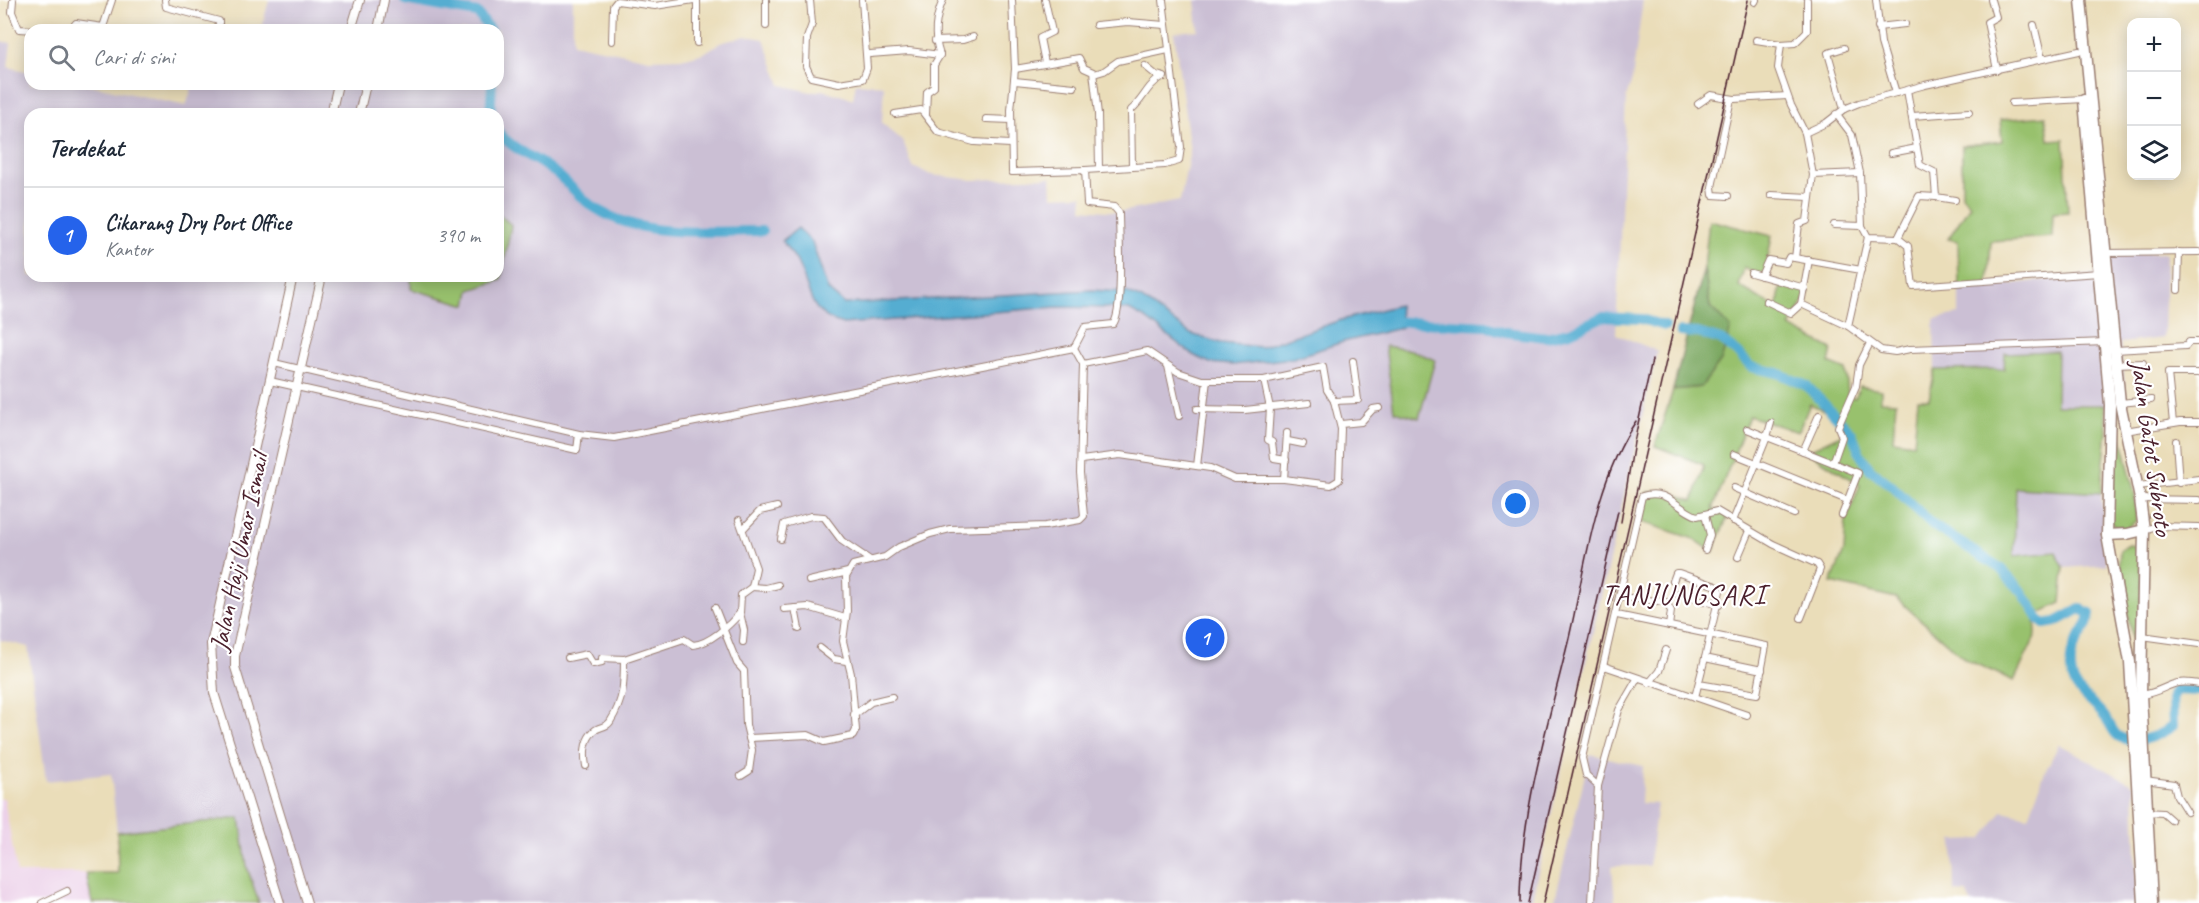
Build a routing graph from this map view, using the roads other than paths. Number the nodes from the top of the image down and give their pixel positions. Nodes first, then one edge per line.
1 (13, 0) edge
2 (112, 0) edge
3 (165, 0) edge
4 (360, 0) edge
5 (384, 0) edge
6 (695, 0) edge
7 (766, 0) edge
8 (810, 0) edge
9 (862, 0) edge
10 (943, 0) edge
11 (1012, 0) edge
12 (1045, 0) edge
13 (1163, 0) edge
14 (1807, 0) edge
15 (1876, 0) edge
16 (1991, 0) edge
17 (2074, 0) edge
18 (2081, 0) edge
19 (627, 1) edge
20 (669, 2) edge
21 (104, 24) edge
22 (219, 24) edge
23 (353, 24) edge
24 (379, 24) edge
25 (1905, 24) dead end
26 (1096, 25) dead end
27 (1165, 25) junction
28 (2034, 25) dead end
29 (766, 26) dead end
30 (1878, 27) junction
31 (24, 29) edge
32 (973, 37) dead end
33 (1756, 40) dead end
34 (612, 41) dead end
35 (935, 41) junction
36 (697, 43) dead end
37 (1781, 44) junction
38 (1844, 48) dead end
39 (1168, 50) junction
40 (2079, 51) junction
41 (870, 54) dead end
42 (940, 55) junction
43 (2042, 59) junction
44 (1045, 63) junction
45 (1145, 66) dead end
46 (1015, 69) junction
47 (1997, 70) junction
48 (1094, 74) junction
49 (1171, 76) junction
50 (1162, 77) junction
51 (1015, 81) junction
52 (1074, 87) dead end
53 (337, 90) edge
54 (365, 90) edge
55 (1907, 90) junction
56 (1896, 93) junction
57 (1787, 96) junction
58 (1731, 99) junction
59 (2084, 99) junction
60 (2012, 103) dead end
61 (1698, 104) dead end
62 (332, 108) edge
63 (360, 108) edge
64 (1844, 109) junction
65 (1969, 112) dead end
66 (895, 114) dead end
67 (926, 114) junction
68 (1836, 114) junction
69 (1912, 116) junction
70 (986, 118) dead end
71 (1011, 120) junction
72 (1805, 133) junction
73 (1010, 144) junction
74 (1917, 148) junction
75 (1891, 153) dead end
76 (1132, 166) junction
77 (1099, 168) junction
78 (1085, 170) junction
79 (1860, 173) junction
80 (1813, 175) junction
81 (1771, 195) dead end
82 (1728, 196) dead end
83 (1809, 197) junction
84 (1936, 197) junction
85 (1955, 200) dead end
86 (1834, 225) dead end
87 (1862, 226) junction
88 (1868, 237) junction
89 (1898, 238) junction
90 (2105, 252) junction
91 (2179, 252) junction
92 (2199, 252) edge
93 (1796, 258) junction
94 (1809, 260) junction
95 (1861, 270) junction
96 (1752, 273) dead end
97 (2100, 273) junction
98 (1761, 276) junction
99 (292, 282) edge
100 (321, 282) edge
101 (1805, 288) junction
102 (2178, 290) dead end
103 (1766, 301) dead end
104 (1801, 304) junction
105 (1848, 326) junction
106 (2106, 342) junction
107 (2199, 342) edge
108 (1870, 344) junction
109 (1074, 348) junction
110 (2115, 350) junction
111 (1353, 361) dead end
112 (274, 363) junction
113 (2143, 363) dead end
114 (1083, 364) junction
115 (2116, 364) junction
116 (1168, 366) junction
117 (301, 369) junction
118 (2199, 373) edge
119 (1207, 380) junction
120 (1264, 380) junction
121 (270, 381) junction
122 (297, 387) junction
123 (2151, 400) dead end
124 (1334, 401) junction
125 (1309, 403) dead end
126 (2120, 403) junction
127 (1270, 408) junction
128 (1378, 408) dead end
129 (1197, 409) dead end
130 (1206, 410) junction
131 (1819, 415) dead end
132 (1179, 416) dead end
133 (2199, 422) edge
134 (1771, 423) dead end
135 (2173, 423) junction
136 (1341, 424) junction
137 (1747, 429) dead end
138 (2125, 431) junction
139 (1287, 433) dead end
140 (579, 434) junction
141 (1767, 437) junction
142 (1288, 441) junction
143 (2176, 441) dead end
144 (1303, 444) dead end
145 (1803, 451) junction
146 (1734, 454) dead end
147 (1081, 460) junction
148 (1286, 460) junction
149 (1756, 463) junction
150 (1833, 463) junction
151 (1197, 466) junction
152 (1284, 479) junction
153 (2199, 479) edge
154 (2179, 483) junction
155 (2138, 486) junction
156 (1734, 488) dead end
157 (1743, 494) junction
158 (2140, 499) junction
159 (1848, 500) junction
160 (2199, 500) edge
161 (777, 507) dead end
162 (1794, 514) dead end
163 (1705, 515) junction
164 (1842, 515) dead end
165 (739, 520) dead end
166 (1733, 521) junction
167 (2199, 528) edge
168 (743, 529) junction
169 (2144, 530) junction
170 (1749, 531) junction
171 (2107, 535) junction
172 (781, 539) dead end
173 (1705, 550) dead end
174 (1738, 557) dead end
175 (870, 560) junction
176 (848, 572) junction
177 (809, 581) dead end
178 (1673, 581) dead end
179 (778, 585) dead end
180 (753, 587) junction
181 (1678, 594) dead end
182 (1621, 597) junction
183 (1719, 605) junction
184 (715, 608) dead end
185 (795, 608) junction
186 (784, 609) dead end
187 (1617, 615) junction
188 (738, 616) junction
189 (845, 618) junction
190 (1801, 618) dead end
191 (1669, 626) junction
192 (723, 628) junction
193 (799, 628) dead end
194 (1710, 634) junction
195 (2142, 636) junction
196 (743, 642) dead end
197 (2199, 644) edge
198 (820, 648) dead end
199 (1666, 650) dead end
200 (568, 658) dead end
201 (1705, 658) junction
202 (624, 659) junction
203 (846, 661) junction
204 (1604, 666) junction
205 (1762, 670) junction
206 (1637, 679) junction
207 (1649, 683) junction
208 (1699, 684) junction
209 (2199, 684) edge
210 (2141, 695) junction
211 (1695, 697) junction
212 (892, 698) dead end
213 (855, 715) junction
214 (1747, 715) dead end
215 (2138, 724) junction
216 (749, 738) junction
217 (2139, 756) junction
218 (586, 766) dead end
219 (741, 776) dead end
220 (2144, 780) junction
221 (1598, 786) junction
222 (2146, 812) junction
223 (2187, 812) dead end
224 (2171, 820) dead end
225 (67, 891) dead end
226 (42, 903) edge
227 (280, 903) edge
228 (307, 903) edge
229 (1592, 903) edge
230 (2144, 903) edge
231 (2152, 903) edge

1 - 31 street
2 - 21 street
3 - 22 street
4 - 23 main road
5 - 24 main road
6 - 20 street
6 - 36 street
7 - 29 street
8 - 9 street
10 - 35 street
11 - 46 street
12 - 44 street
13 - 27 street
14 - 37 street
15 - 30 street
16 - 47 street
17 - 40 highway, Jalan Gatot Subroto
18 - 90 highway, Jalan Gatot Subroto
19 - 20 street
19 - 34 street
25 - 30 street
26 - 27 street
27 - 39 street
28 - 43 street
30 - 56 street
32 - 35 street
33 - 37 street
35 - 42 street
37 - 57 street
38 - 64 street
39 - 48 street
39 - 49 street
40 - 43 street
40 - 59 highway, Jalan Gatot Subroto
41 - 42 street
42 - 67 street
43 - 47 street
44 - 46 street
44 - 48 street
45 - 50 street
46 - 51 street
47 - 55 street
48 - 77 street
49 - 50 street
49 - 76 street
50 - 76 street
51 - 52 street
51 - 71 street
53 - 62 main road
54 - 63 main road
55 - 56 street
55 - 69 street
56 - 64 street
57 - 58 street
57 - 72 street
58 - 61 street
58 - 82 street
59 - 60 street
59 - 97 highway, Jalan Gatot Subroto
64 - 68 street
65 - 69 street
66 - 67 street
67 - 73 street
68 - 72 street
68 - 79 street
69 - 74 street
70 - 71 street
71 - 73 street
72 - 80 street
73 - 78 street
74 - 75 street
74 - 84 street
76 - 77 street
77 - 78 street
78 - 109 street
79 - 80 street
79 - 87 street
80 - 83 street
81 - 83 street
83 - 93 street
84 - 85 street
84 - 89 street
86 - 87 street
87 - 88 street
88 - 89 street
88 - 95 street
89 - 97 street
90 - 91 street
90 - 110 highway, Jalan Gatot Subroto
91 - 92 street
91 - 102 street
93 - 94 street
93 - 98 street
94 - 95 street
94 - 101 street
95 - 105 street
96 - 98 street
97 - 106 highway, Jalan Gatot Subroto
98 - 101 street
99 - 112 main road, Jalan Haji Umar Ismail
100 - 117 main road, Jalan Haji Umar Ismail
101 - 104 street
103 - 104 street
104 - 105 street
105 - 108 street
106 - 108 street
106 - 171 highway, Jalan Gatot Subroto
107 - 110 street
108 - 150 street
109 - 114 street
109 - 140 street
110 - 115 highway, Jalan Gatot Subroto
111 - 124 street
112 - 117 street
112 - 121 main road, Jalan Haji Umar Ismail
113 - 115 street
114 - 116 street
114 - 147 street
115 - 126 highway, Jalan Gatot Subroto
116 - 119 street
116 - 132 street
117 - 122 main road, Jalan Haji Umar Ismail
117 - 140 street
118 - 135 street
119 - 120 street
119 - 130 street
120 - 124 street
120 - 127 street
121 - 122 street
121 - 227 main road, Jalan Haji Umar Ismail
122 - 140 street
122 - 228 main road, Jalan Haji Umar Ismail
123 - 126 street
124 - 136 street
125 - 127 street
126 - 138 highway, Jalan Gatot Subroto
127 - 130 street
127 - 148 street
128 - 136 street
129 - 130 street
130 - 151 street
131 - 145 street
133 - 135 street
134 - 141 street
135 - 138 street
136 - 152 street
137 - 141 street
138 - 155 highway, Jalan Gatot Subroto
139 - 142 street
141 - 145 street
141 - 149 street
142 - 144 street
142 - 148 street
143 - 154 street
145 - 150 street
146 - 149 street
147 - 151 street
147 - 175 street
148 - 152 street
149 - 157 street
149 - 159 street
150 - 159 street
151 - 152 street
153 - 154 street
154 - 155 street
155 - 158 highway, Jalan Gatot Subroto
156 - 157 street
157 - 162 street
157 - 166 street
158 - 160 street
158 - 169 highway, Jalan Gatot Subroto
159 - 164 street
161 - 168 street
163 - 166 street
163 - 173 street
163 - 182 street
165 - 168 street
166 - 170 street
167 - 169 street
168 - 180 street
169 - 171 highway
169 - 195 highway, Jalan Gatot Subroto
170 - 174 street
170 - 190 street
171 - 215 highway, Jalan Gatot Subroto
172 - 175 street
175 - 176 street
176 - 177 street
176 - 189 street
178 - 183 street
179 - 180 street
180 - 188 street
181 - 183 street
182 - 187 street
182 - 191 street
183 - 194 street
184 - 192 street
185 - 186 street
185 - 189 street
185 - 193 street
187 - 191 street
187 - 204 street
188 - 192 street
188 - 196 street
189 - 203 street
191 - 194 street
192 - 202 street
192 - 216 street
194 - 201 street
194 - 205 street
195 - 197 street
195 - 210 highway, Jalan Gatot Subroto
198 - 203 street
199 - 207 street
200 - 202 street
201 - 205 street
201 - 208 street
202 - 218 street
203 - 213 street
204 - 206 street
204 - 221 street
205 - 208 street
206 - 207 street
206 - 221 street
207 - 211 street
208 - 211 street
209 - 210 street
210 - 215 highway, Jalan Gatot Subroto
211 - 214 street
212 - 213 street
213 - 216 street
215 - 217 highway, Jalan Gatot Subroto
216 - 219 street
217 - 220 highway, Jalan Gatot Subroto
217 - 230 highway, Jalan Gatot Subroto
220 - 222 highway, Jalan Gatot Subroto
220 - 223 street
221 - 229 street
222 - 224 street
222 - 231 highway, Jalan Gatot Subroto
225 - 226 street

